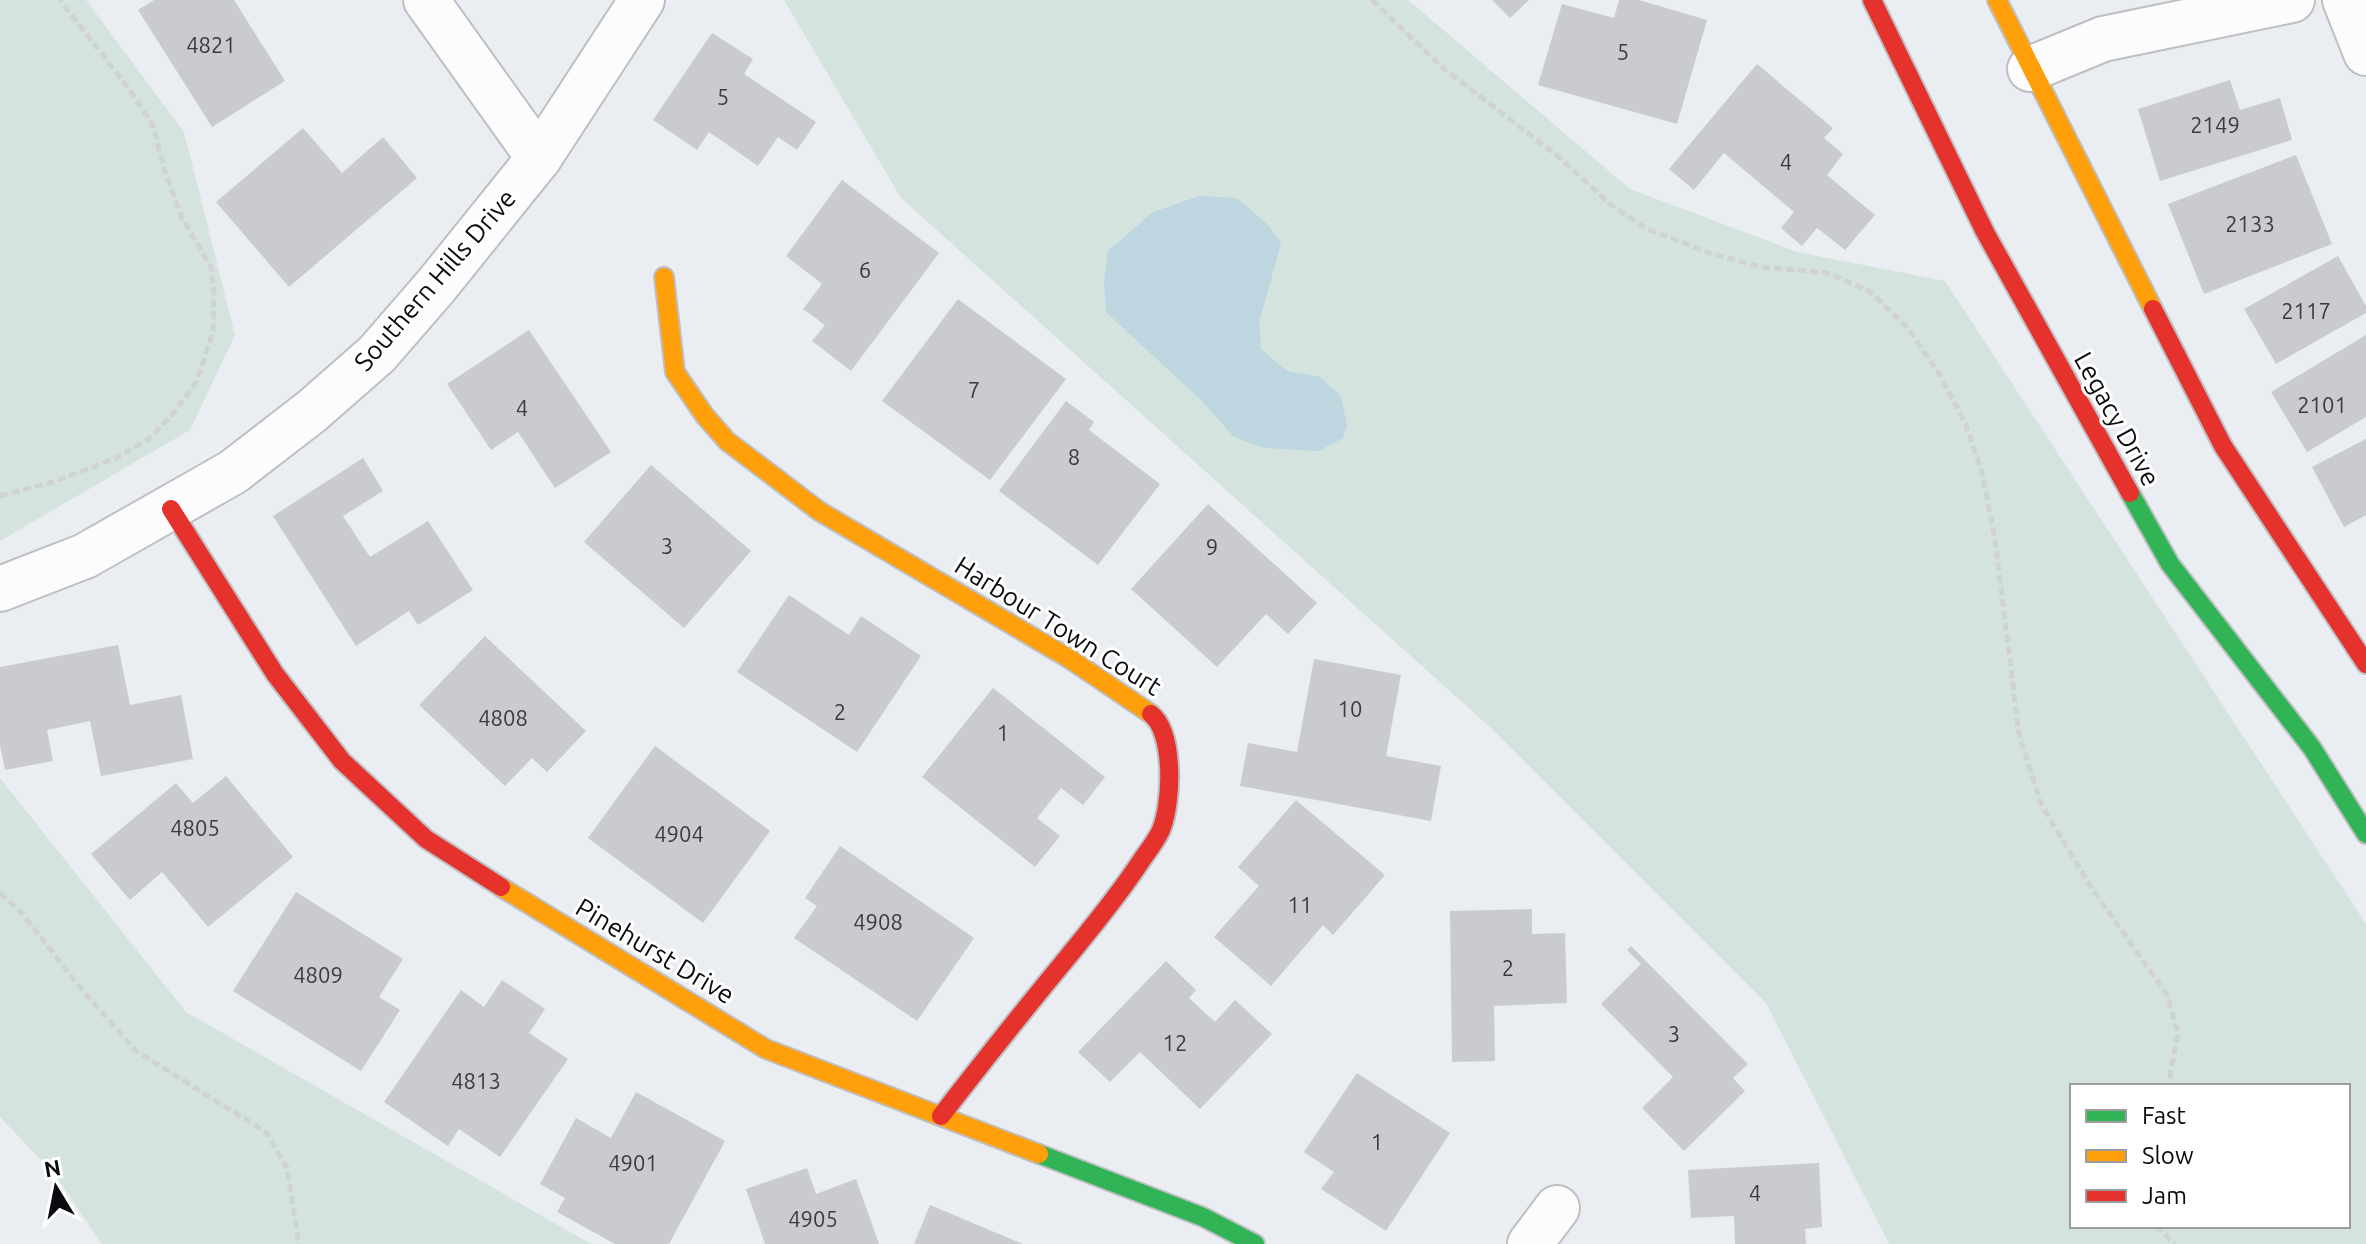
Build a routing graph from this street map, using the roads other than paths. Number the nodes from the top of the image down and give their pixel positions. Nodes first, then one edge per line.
1 (426, 0) edge
2 (642, 0) edge
3 (1872, 0) edge
4 (1997, 0) edge
5 (2292, 0) edge
6 (2345, 0) edge
7 (2366, 53) edge
8 (2030, 69) junction
9 (539, 158) junction
10 (664, 277) dead end
11 (171, 509) junction
12 (0, 589) edge
13 (2366, 664) edge
14 (2366, 834) edge
15 (941, 1116) junction
16 (1557, 1208) dead end
17 (1255, 1244) edge
18 (1530, 1244) edge

1 - 9 street
2 - 9 street, Southern Hills Drive
3 - 14 street, Legacy Drive
4 - 8 street
5 - 8 street
6 - 7 street
8 - 13 street
9 - 11 street, Southern Hills Drive
10 - 15 street, Harbour Town Court
11 - 12 street, Southern Hills Drive
11 - 15 street, Pinehurst Drive
15 - 17 street, Pinehurst Drive
16 - 18 street

